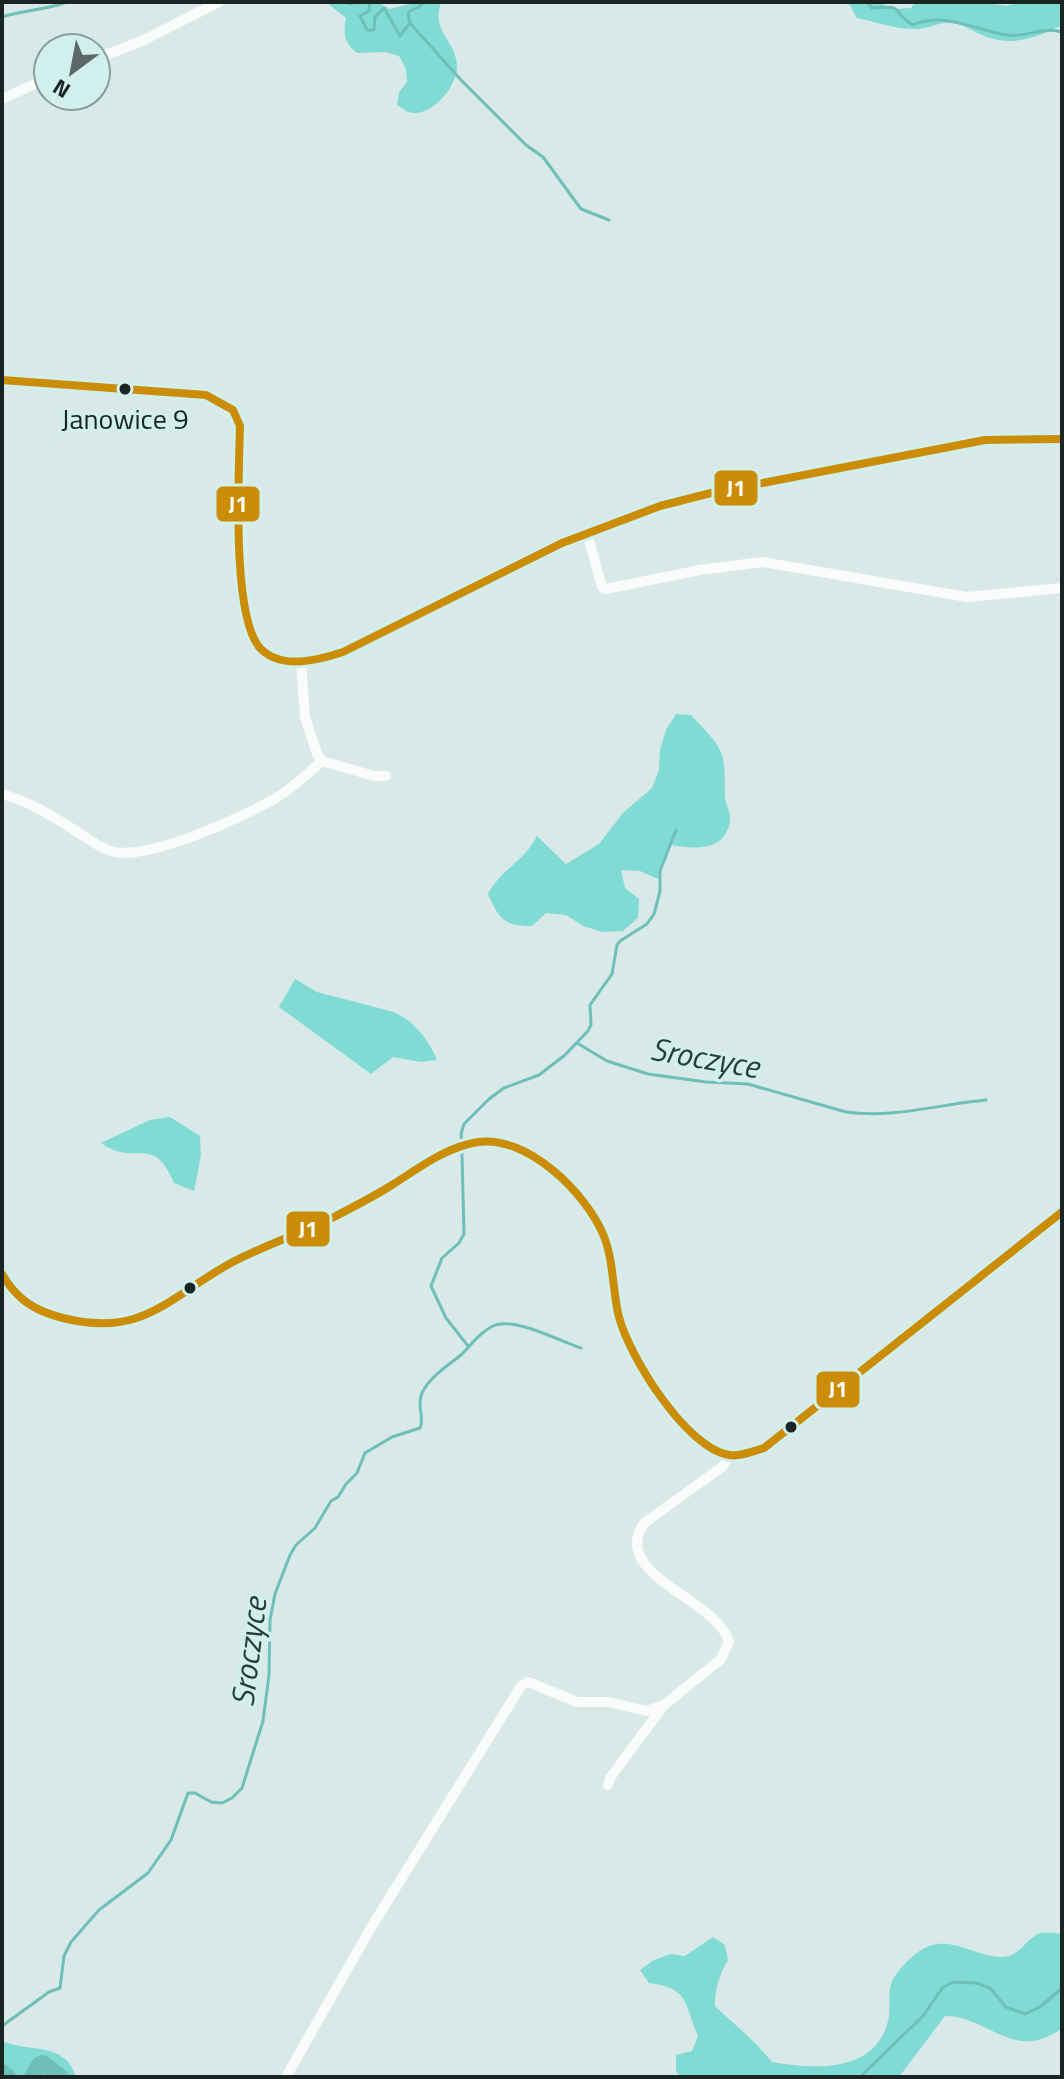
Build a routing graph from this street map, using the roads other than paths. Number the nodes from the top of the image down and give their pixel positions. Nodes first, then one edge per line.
1 (219, 2) edge
2 (112, 53) edge
3 (32, 85) edge
4 (2, 99) edge
5 (2, 380) edge
6 (1062, 439) edge
7 (587, 533) junction
8 (1062, 588) edge
9 (301, 662) junction
10 (322, 761) junction
11 (386, 776) dead end
12 (2, 794) edge
13 (1062, 1212) edge
14 (2, 1274) edge
15 (730, 1455) junction
16 (664, 1705) junction
17 (608, 1785) dead end
18 (286, 2077) edge

1 - 2 street
3 - 4 street
5 - 9 street
6 - 7 street
7 - 8 street
7 - 9 street
9 - 10 street
10 - 11 street
10 - 12 street
13 - 15 street
14 - 15 street
15 - 16 street
16 - 17 street
16 - 18 street

